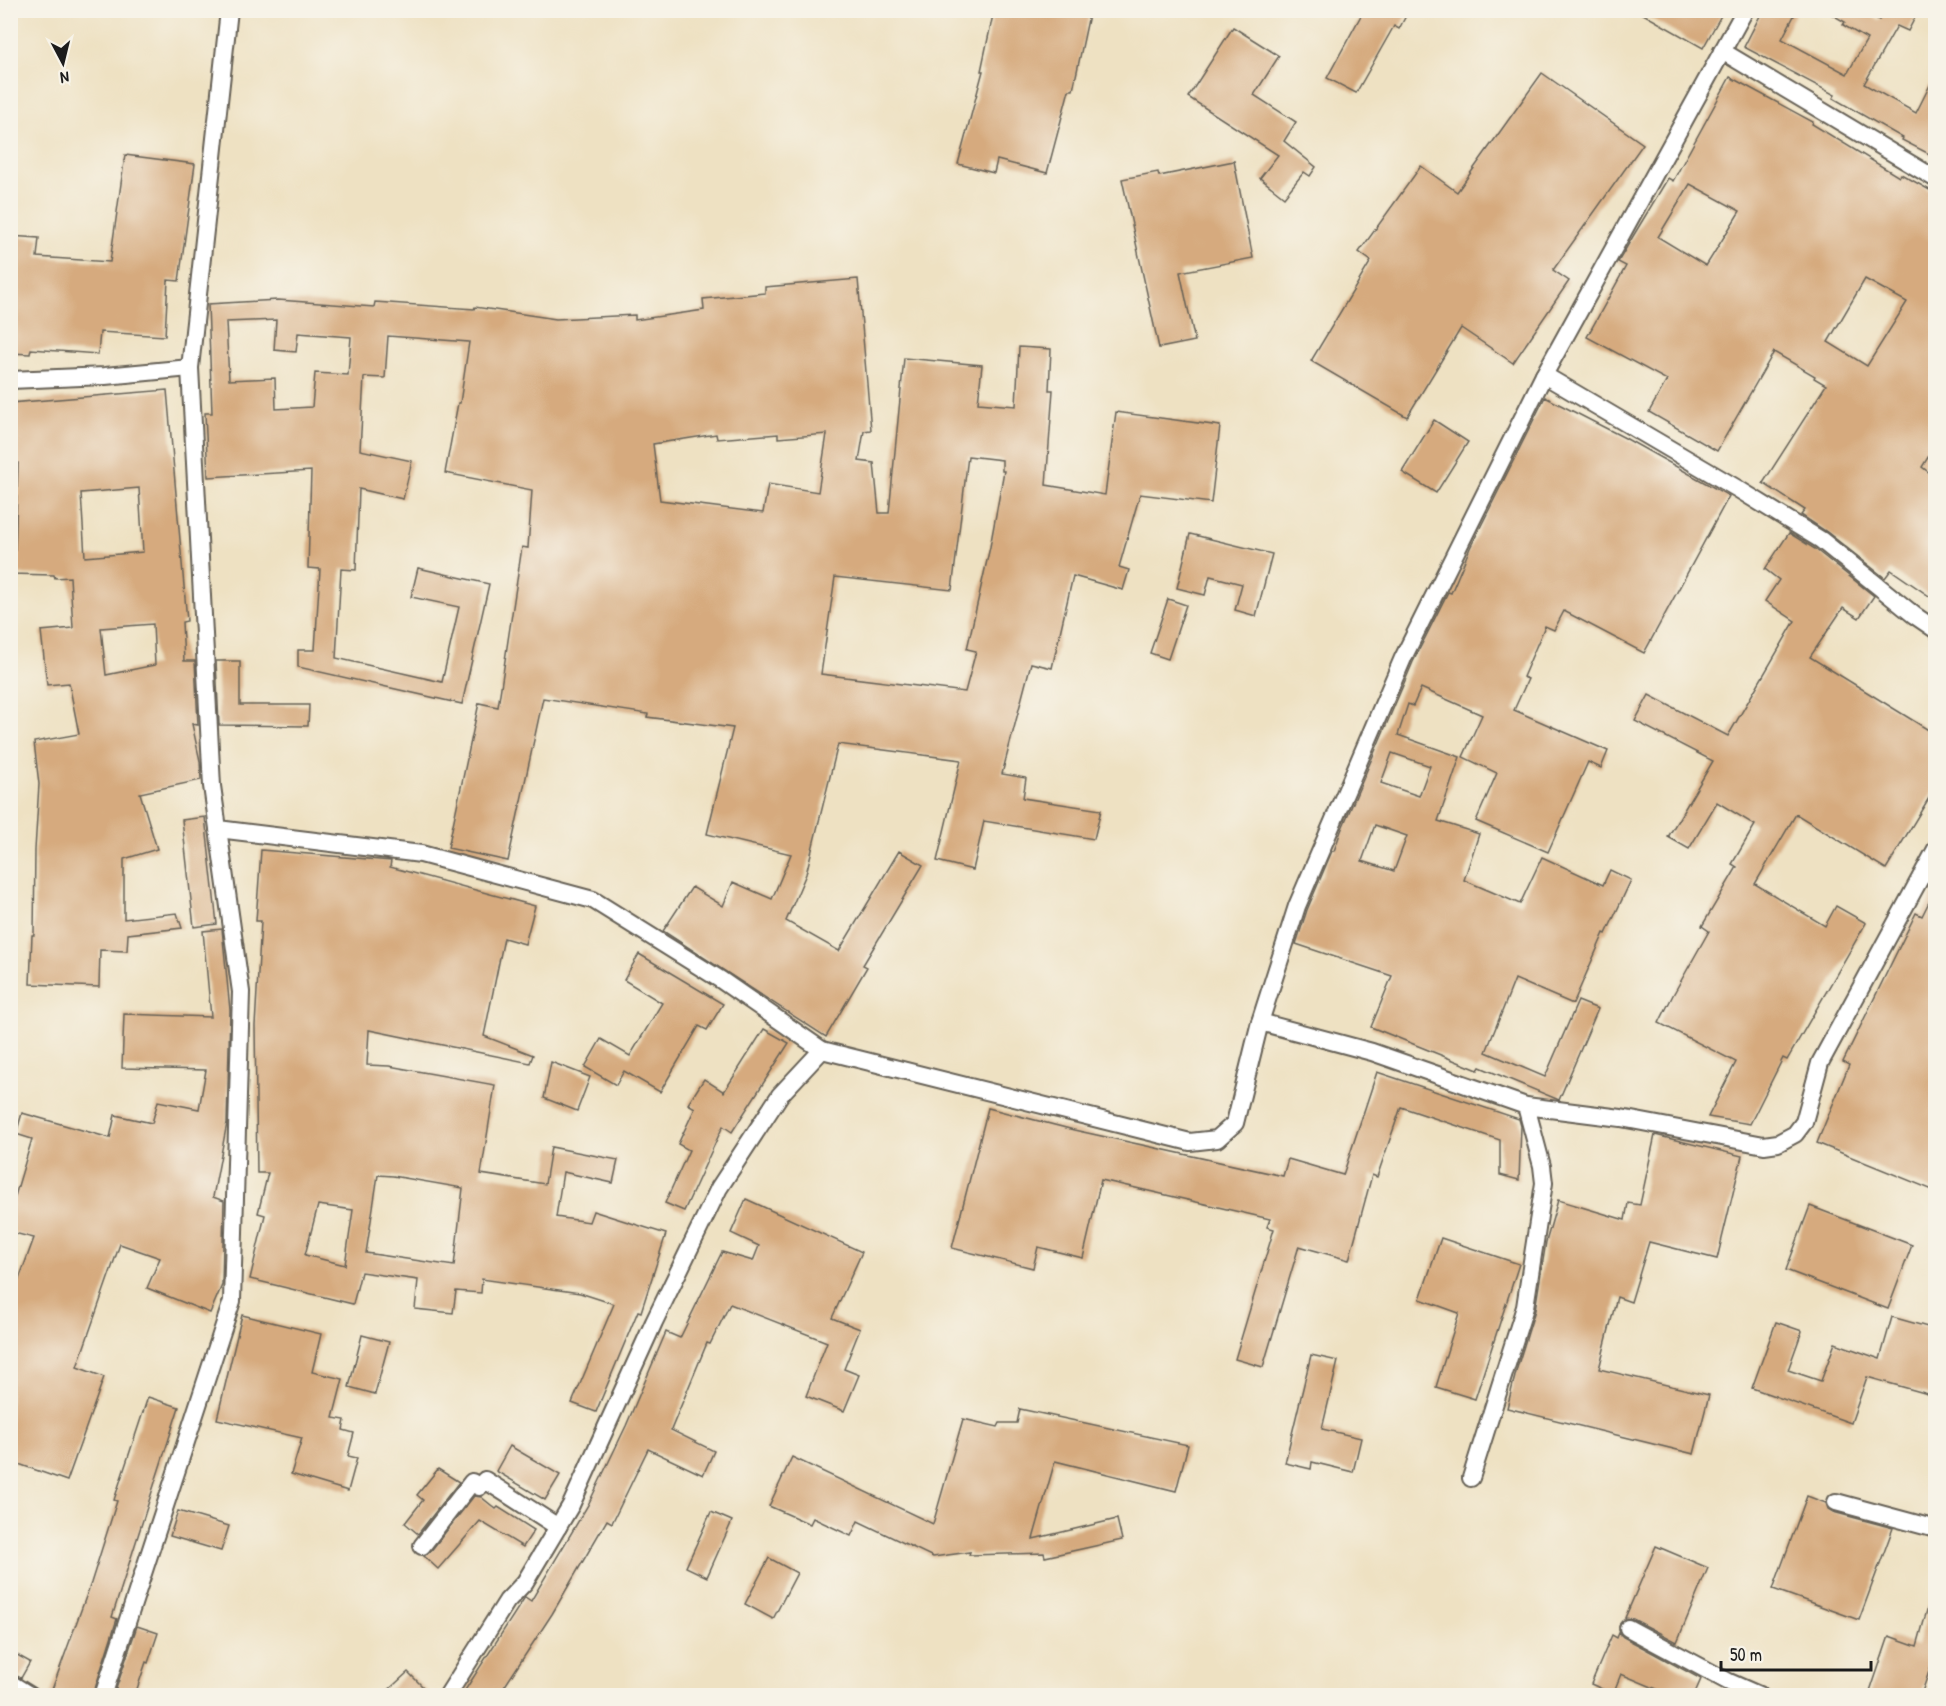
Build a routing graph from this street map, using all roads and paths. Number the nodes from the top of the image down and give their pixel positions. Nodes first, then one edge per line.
1 (229, 10) edge
2 (1745, 10) edge
3 (1722, 51) junction
4 (1935, 179) edge
5 (190, 368) junction
6 (1544, 375) junction
7 (10, 380) edge
8 (1935, 630) edge
9 (218, 829) junction
10 (1935, 849) edge
11 (1260, 1022) junction
12 (822, 1050) junction
13 (1526, 1106) junction
14 (1471, 1478) dead end
15 (1836, 1502) dead end
16 (558, 1527) junction
17 (1935, 1529) edge
18 (422, 1546) dead end
19 (1628, 1628) dead end
20 (10, 1683) edge
21 (31, 1695) edge
22 (103, 1695) edge
23 (447, 1695) edge
24 (1761, 1695) edge

1 - 5 street
2 - 3 street
3 - 4 street
3 - 6 street
5 - 7 street
5 - 9 street
6 - 8 street
6 - 11 street
9 - 12 street
9 - 22 street
10 - 13 street
11 - 12 street
11 - 13 street
12 - 16 street
13 - 14 street
15 - 17 street
16 - 18 street
16 - 23 street
19 - 24 street
20 - 21 street

